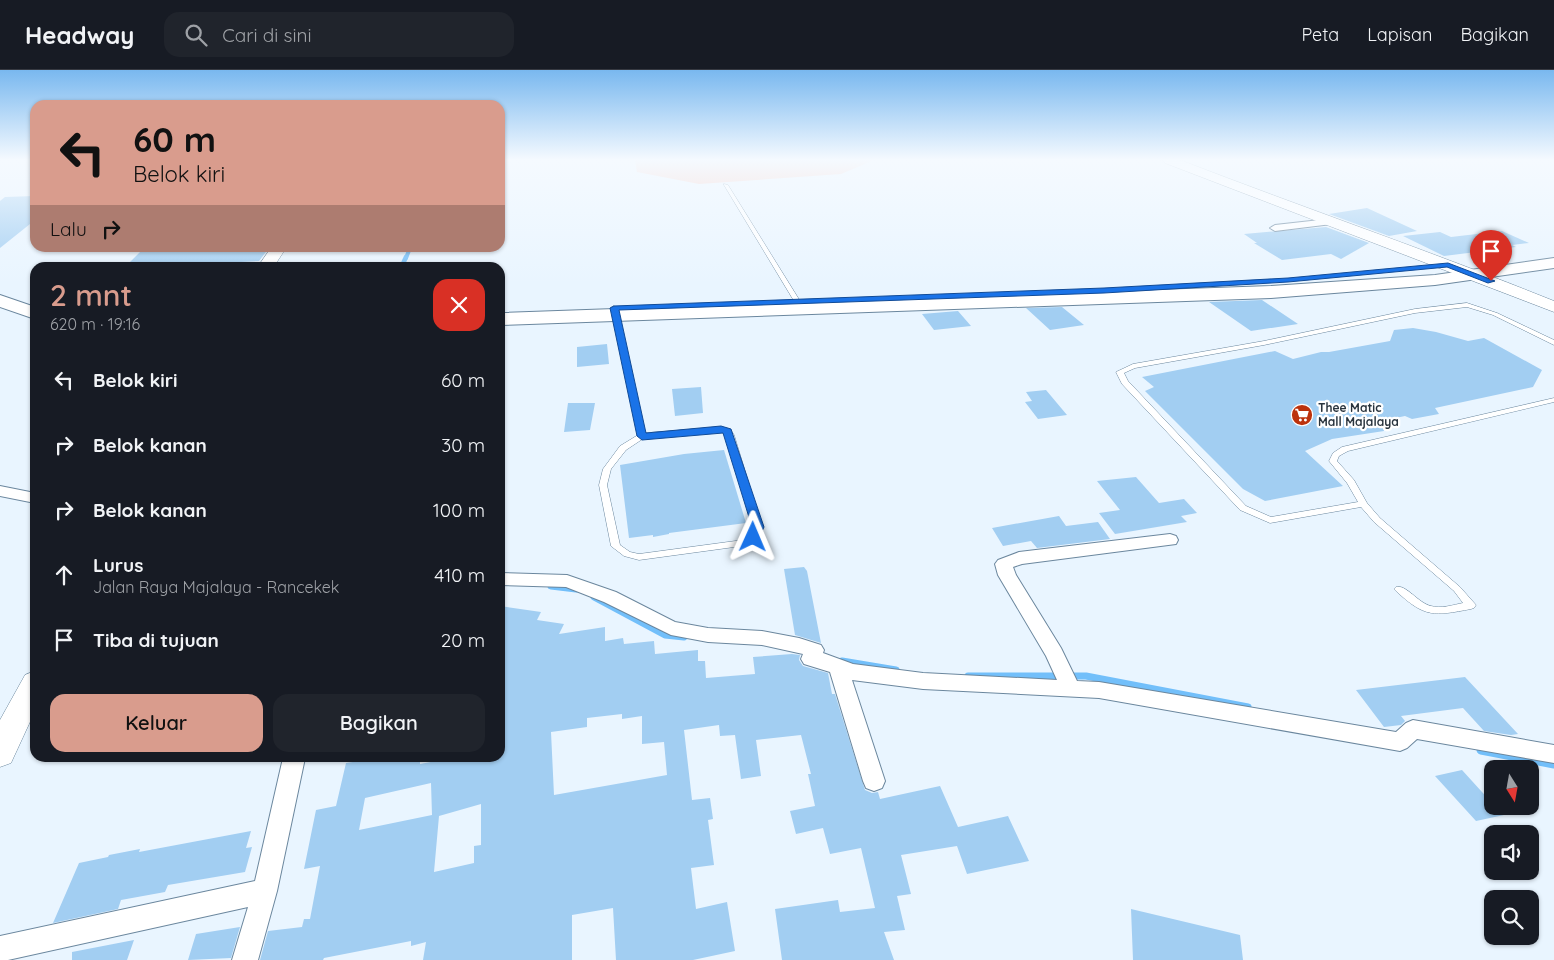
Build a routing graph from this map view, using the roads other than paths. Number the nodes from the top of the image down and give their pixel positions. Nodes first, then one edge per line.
1 (736, 202) edge
2 (1276, 202) edge
3 (1329, 222) junction
4 (1275, 228) dead end
5 (1554, 252) edge
6 (1554, 263) edge
7 (1448, 265) junction
8 (1476, 275) junction
9 (0, 301) edge
10 (797, 302) junction
11 (1554, 307) edge
12 (30, 311) edge
13 (615, 311) junction
14 (505, 312) edge
15 (505, 319) edge
16 (1554, 343) edge
17 (1554, 400) edge
18 (642, 436) junction
19 (0, 491) edge
20 (30, 497) edge
21 (1363, 504) junction
22 (1170, 540) dead end
23 (505, 579) edge
24 (1399, 589) dead end
25 (838, 667) junction
26 (1069, 683) junction
27 (30, 690) edge
28 (6, 725) edge
29 (0, 753) edge
30 (1554, 754) edge
31 (293, 762) edge
32 (874, 781) dead end
33 (265, 891) junction
34 (0, 949) edge
35 (245, 960) edge

1 - 10 lane
2 - 3 main road
3 - 4 street
3 - 7 main road
5 - 7 main road
6 - 8 main road
7 - 8 main road
7 - 10 main road
8 - 11 main road
8 - 13 main road
9 - 12 main road
10 - 13 main road
13 - 14 main road
13 - 15 main road
13 - 18 lane
16 - 21 lane
17 - 21 lane
18 - 18 lane
19 - 20 street
21 - 24 lane
22 - 26 street
23 - 25 street
25 - 26 street
25 - 32 street
26 - 30 street
27 - 28 main road
28 - 29 main road
31 - 33 street
33 - 34 street
33 - 35 street

